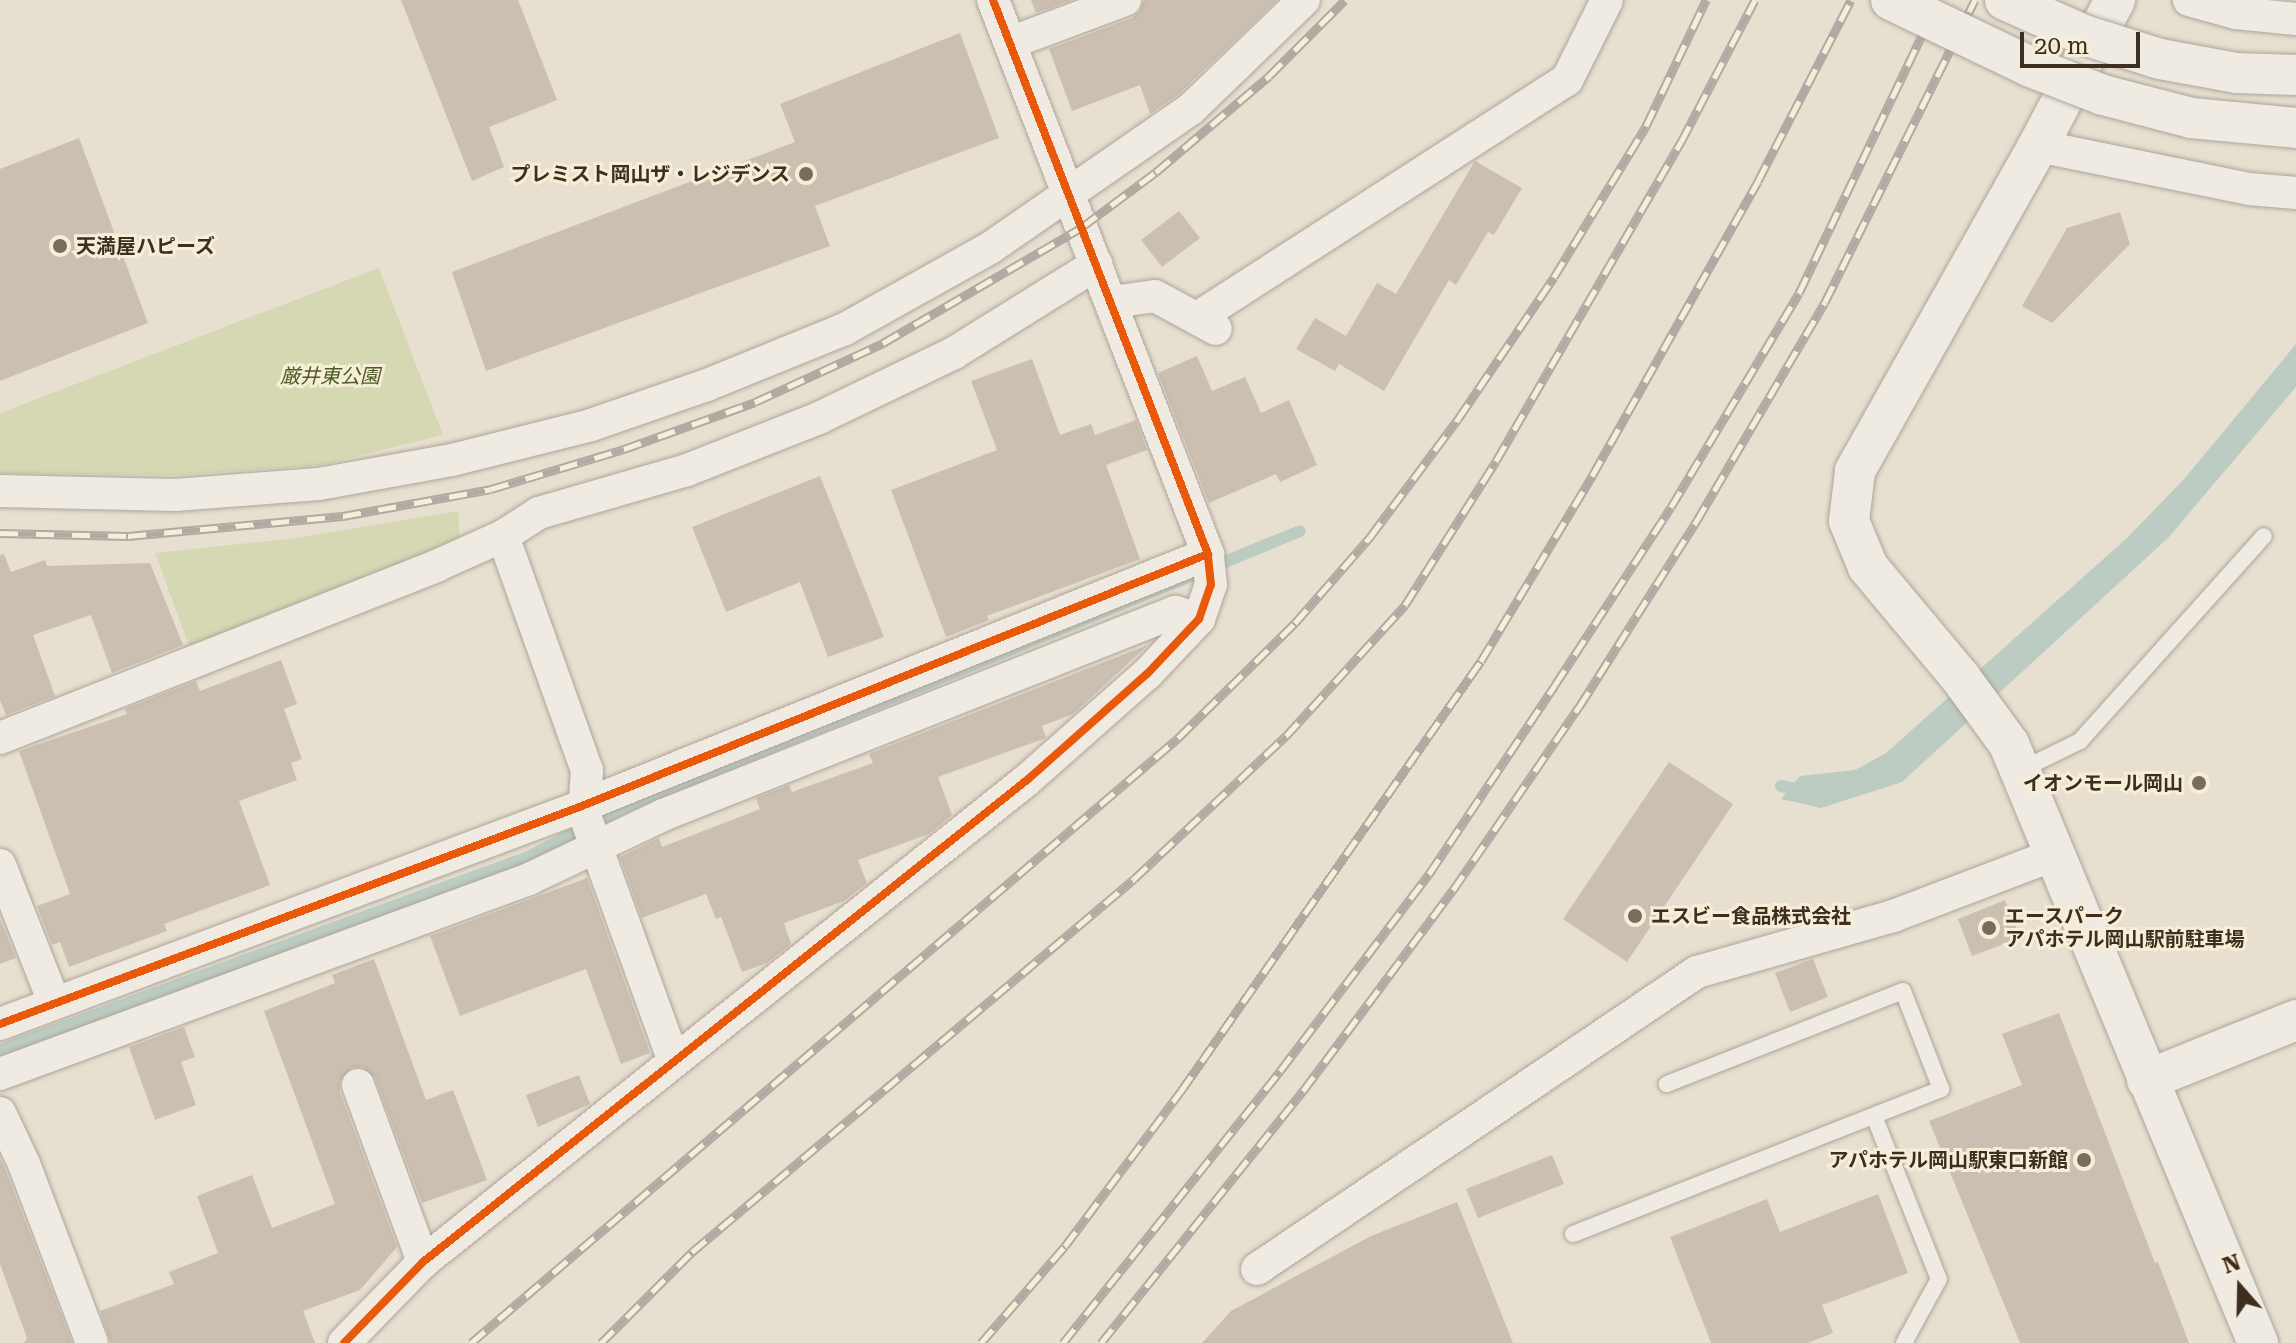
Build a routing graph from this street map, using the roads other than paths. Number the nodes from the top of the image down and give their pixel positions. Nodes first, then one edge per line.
1 (993, 0) edge
2 (1125, 0) edge
3 (1304, 0) edge
4 (1607, 0) edge
5 (1891, 0) edge
6 (2005, 0) edge
7 (2115, 0) edge
8 (2189, 0) edge
9 (2296, 19) edge
10 (1010, 43) junction
11 (2296, 75) edge
12 (2296, 128) edge
13 (2038, 146) junction
14 (1067, 193) junction
15 (2296, 193) edge
16 (1097, 264) junction
17 (1112, 302) junction
18 (0, 491) edge
19 (503, 536) junction
20 (2264, 536) dead end
21 (1209, 568) junction
22 (1199, 619) junction
23 (0, 738) edge
24 (2020, 770) junction
25 (589, 825) junction
26 (2054, 855) junction
27 (0, 865) edge
28 (54, 1002) junction
29 (2296, 1020) edge
30 (0, 1024) edge
31 (673, 1059) junction
32 (0, 1074) edge
33 (2147, 1080) junction
34 (1667, 1084) dead end
35 (358, 1085) dead end
36 (0, 1113) edge
37 (1874, 1116) junction
38 (1573, 1234) dead end
39 (423, 1262) junction
40 (1257, 1269) dead end
41 (92, 1343) edge
42 (344, 1343) edge
43 (1904, 1343) edge
44 (2258, 1343) edge

1 - 10 street
2 - 10 street
3 - 14 street
4 - 17 street
5 - 12 street, bridge
6 - 11 street, bridge
7 - 13 street
8 - 9 street
10 - 14 street
13 - 15 street
13 - 24 street
14 - 16 street
14 - 18 street
16 - 17 street
16 - 19 street
17 - 21 street
19 - 23 street
19 - 25 street
20 - 24 lane
21 - 22 street
21 - 25 street
22 - 25 street
22 - 31 street
24 - 26 street
25 - 28 street
25 - 31 street
25 - 32 street
26 - 33 street
26 - 40 street
27 - 28 street
28 - 30 street
29 - 33 street
31 - 39 street
33 - 44 street
34 - 37 lane
35 - 39 street
36 - 41 street
37 - 38 lane
37 - 43 lane
39 - 42 street

